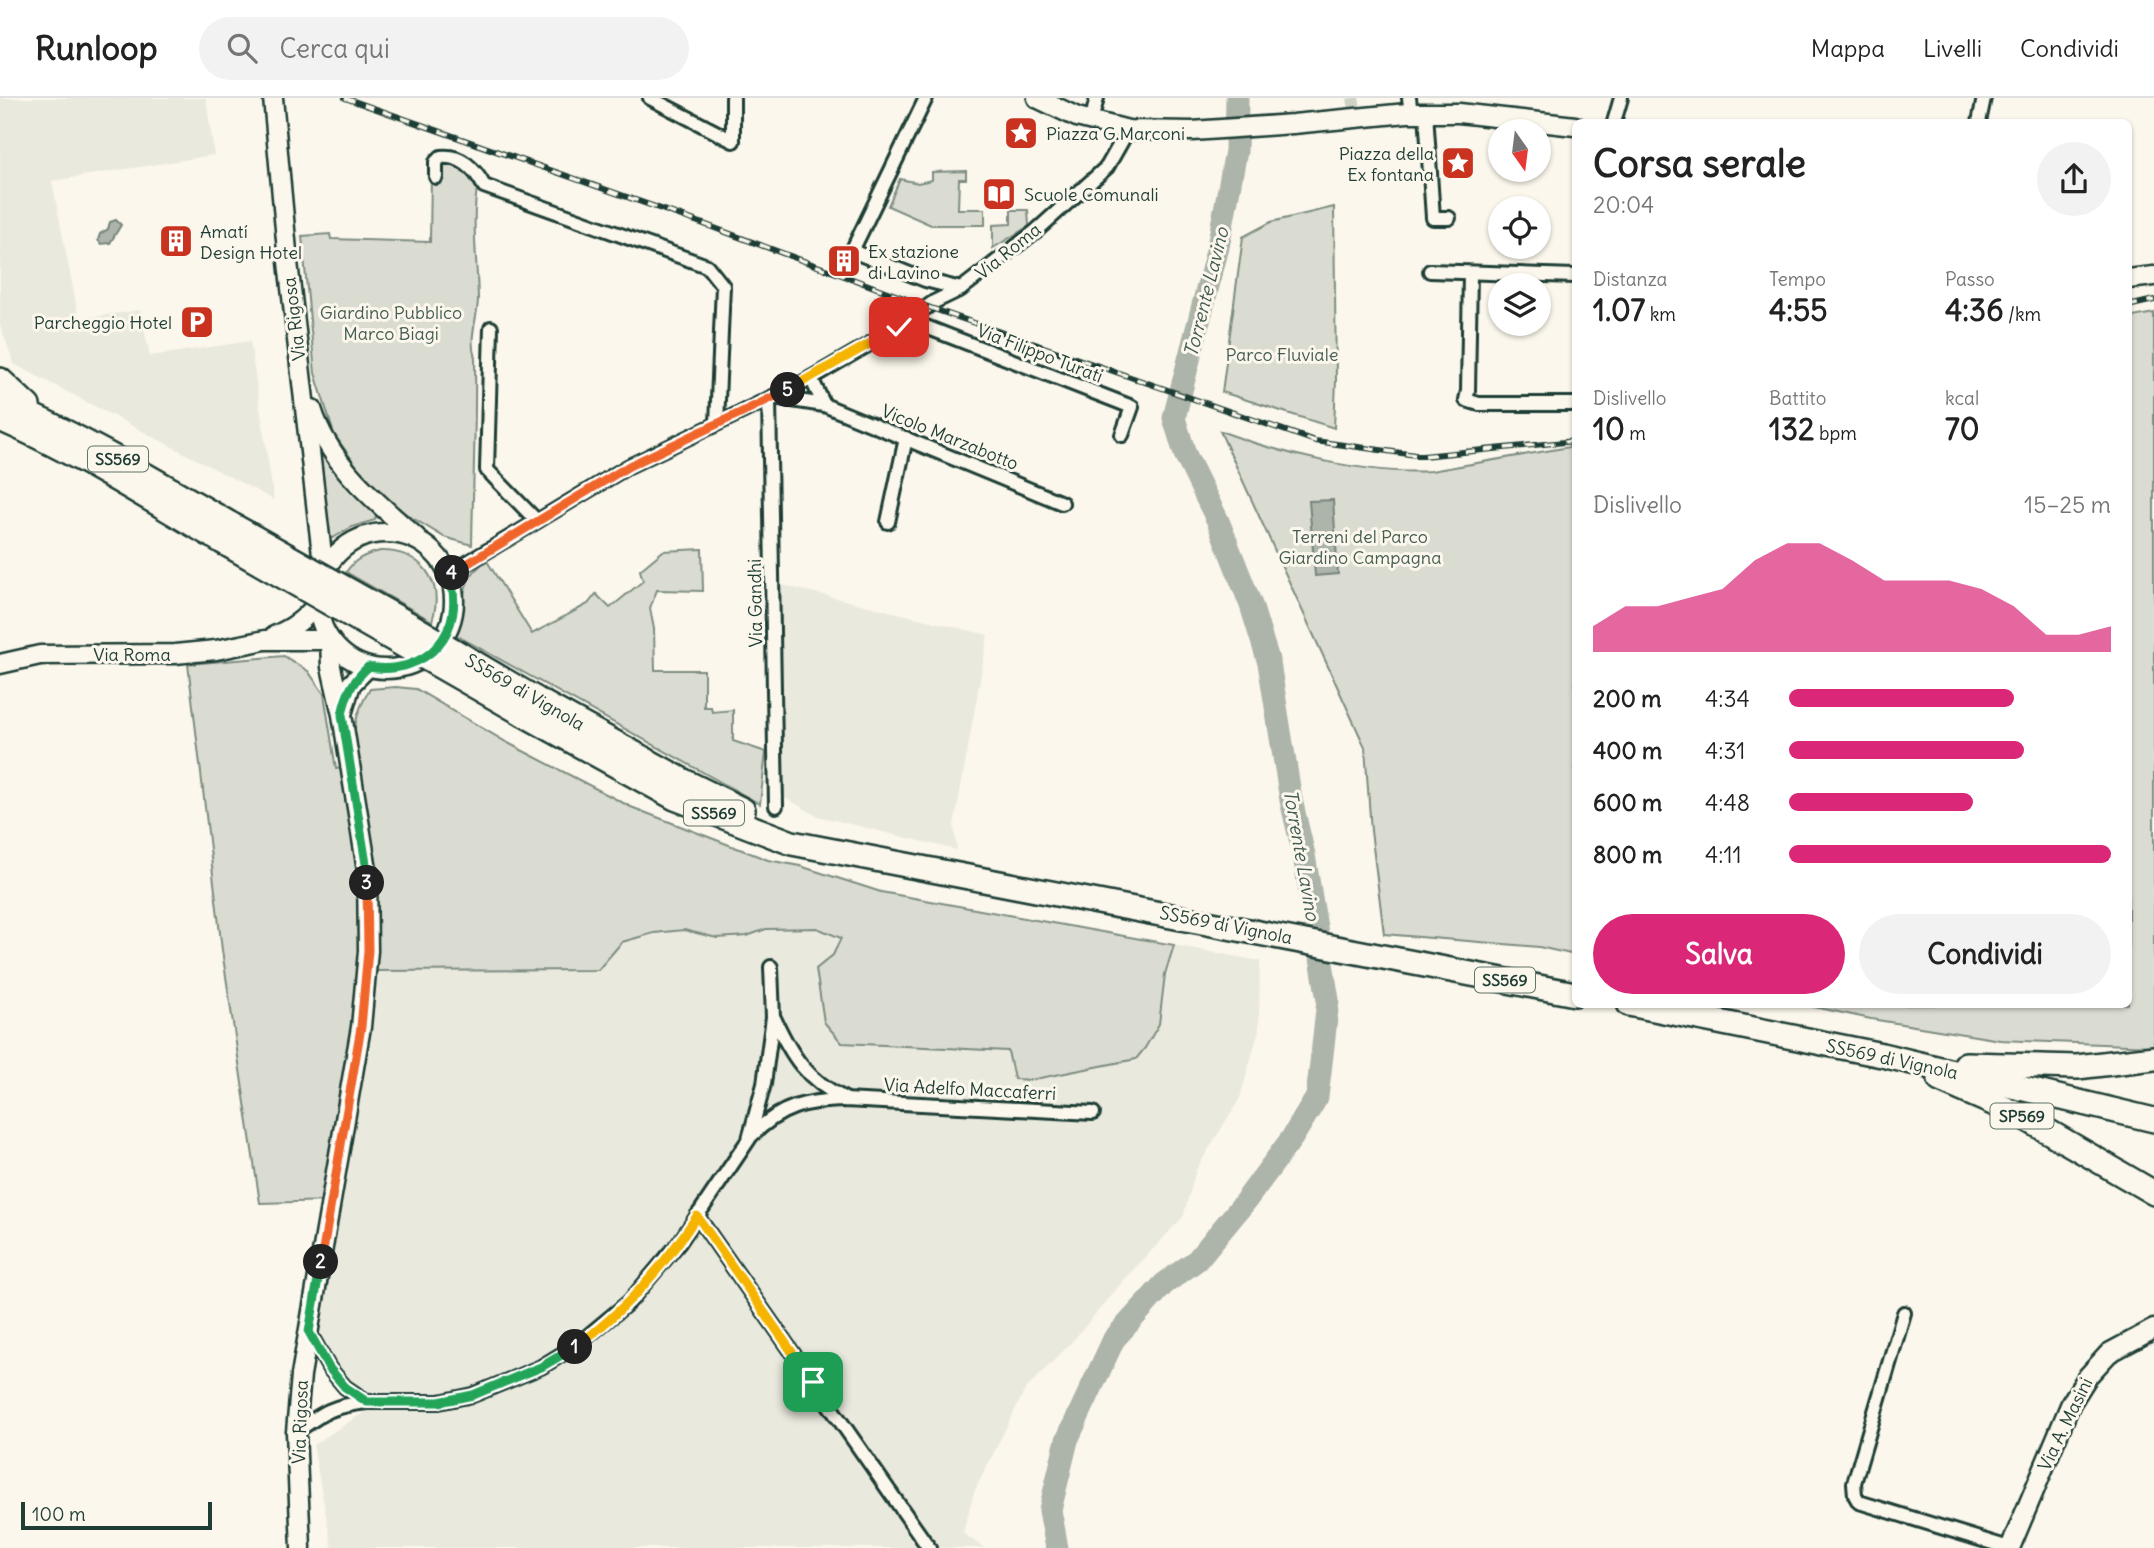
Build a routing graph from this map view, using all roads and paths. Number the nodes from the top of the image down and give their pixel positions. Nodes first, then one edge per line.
1 (650, 98) edge
2 (733, 98) edge
3 (926, 98) edge
4 (1037, 98) edge
5 (1621, 98) edge
6 (1984, 98) edge
7 (273, 102) edge
8 (1460, 106) edge
9 (1415, 108) edge
10 (1615, 119) edge
11 (1980, 119) edge
12 (1572, 125) edge
13 (1128, 130) junction
14 (436, 177) dead end
15 (1449, 218) dead end
16 (1430, 271) dead end
17 (1470, 273) junction
18 (1572, 275) edge
19 (2154, 276) edge
20 (925, 279) junction
21 (2132, 279) edge
22 (961, 289) junction
23 (934, 302) junction
24 (908, 320) junction
25 (491, 328) dead end
26 (300, 372) junction
27 (811, 378) junction
28 (0, 380) edge
29 (771, 398) junction
30 (0, 401) edge
31 (1572, 404) edge
32 (824, 405) junction
33 (0, 419) edge
34 (44, 420) junction
35 (717, 423) junction
36 (1122, 435) dead end
37 (906, 438) junction
38 (1062, 503) dead end
39 (537, 521) junction
40 (888, 522) dead end
41 (227, 534) junction
42 (422, 542) junction
43 (324, 572) junction
44 (449, 574) junction
45 (318, 603) junction
46 (265, 640) junction
47 (330, 640) junction
48 (0, 664) edge
49 (368, 667) junction
50 (342, 715) junction
51 (776, 806) dead end
52 (771, 967) dead end
53 (1572, 993) edge
54 (1649, 1008) edge
55 (773, 1017) junction
56 (1882, 1055) junction
57 (2154, 1058) edge
58 (845, 1100) junction
59 (1093, 1113) dead end
60 (2154, 1119) edge
61 (749, 1139) junction
62 (2154, 1194) edge
63 (697, 1216) junction
64 (1904, 1313) dead end
65 (2154, 1329) edge
66 (309, 1332) junction
67 (367, 1402) junction
68 (296, 1432) junction
69 (301, 1548) edge
70 (929, 1548) edge
71 (2009, 1548) edge

1 - 2 street
3 - 20 street
4 - 13 main road
5 - 10 street
6 - 11 street
7 - 26 main road, Via Rigosa
8 - 9 main road
8 - 12 main road
9 - 13 main road
9 - 15 street
13 - 22 street, Via Roma
14 - 35 street
16 - 17 street
17 - 18 street
17 - 31 street
19 - 21 main road
20 - 22 street
20 - 23 street
22 - 23 street, Via Roma
23 - 24 street, Via Roma
24 - 27 street, Via Roma
24 - 36 street, Via Filippo Turati
25 - 39 street
26 - 42 main road, Via Rigosa
26 - 43 main road, Via Rigosa
27 - 29 street, Via Roma
27 - 32 street
28 - 34 highway
29 - 32 street, Vicolo Marzabotto
29 - 35 street, Via Roma
29 - 51 street, Via Gandhi
30 - 34 highway, SS569 di Vignola / SS569
32 - 37 street, Vicolo Marzabotto
33 - 41 highway, SS569 di Vignola / SS569
34 - 41 highway, SS569 di Vignola / SS569
35 - 39 street, Via Roma
37 - 38 street, Vicolo Marzabotto
37 - 40 street
39 - 44 street, Via Roma
41 - 53 highway, SS569 di Vignola / SS569, bridge
42 - 43 main road
42 - 44 main road
43 - 45 main road
44 - 49 main road
45 - 46 main road, Via Roma
45 - 47 main road
46 - 47 main road, Via Roma
46 - 48 main road, Via Roma
47 - 49 main road
47 - 50 main road, Via Rigosa
49 - 50 main road, Via Rigosa
50 - 66 main road, Via Rigosa
52 - 55 street
54 - 56 highway, SS569 di Vignola
55 - 58 street
55 - 61 street
56 - 57 highway
56 - 60 highway, SS569 di Vignola
56 - 62 highway, SP569
58 - 59 street, Via Adelfo Maccaferri
58 - 61 street, Via Adelfo Maccaferri
61 - 63 street
63 - 67 street
63 - 70 street
64 - 71 street
65 - 71 main road, Via A. Masini
66 - 67 street
66 - 68 main road, Via Rigosa
67 - 68 street
68 - 69 main road, Via Rigosa

